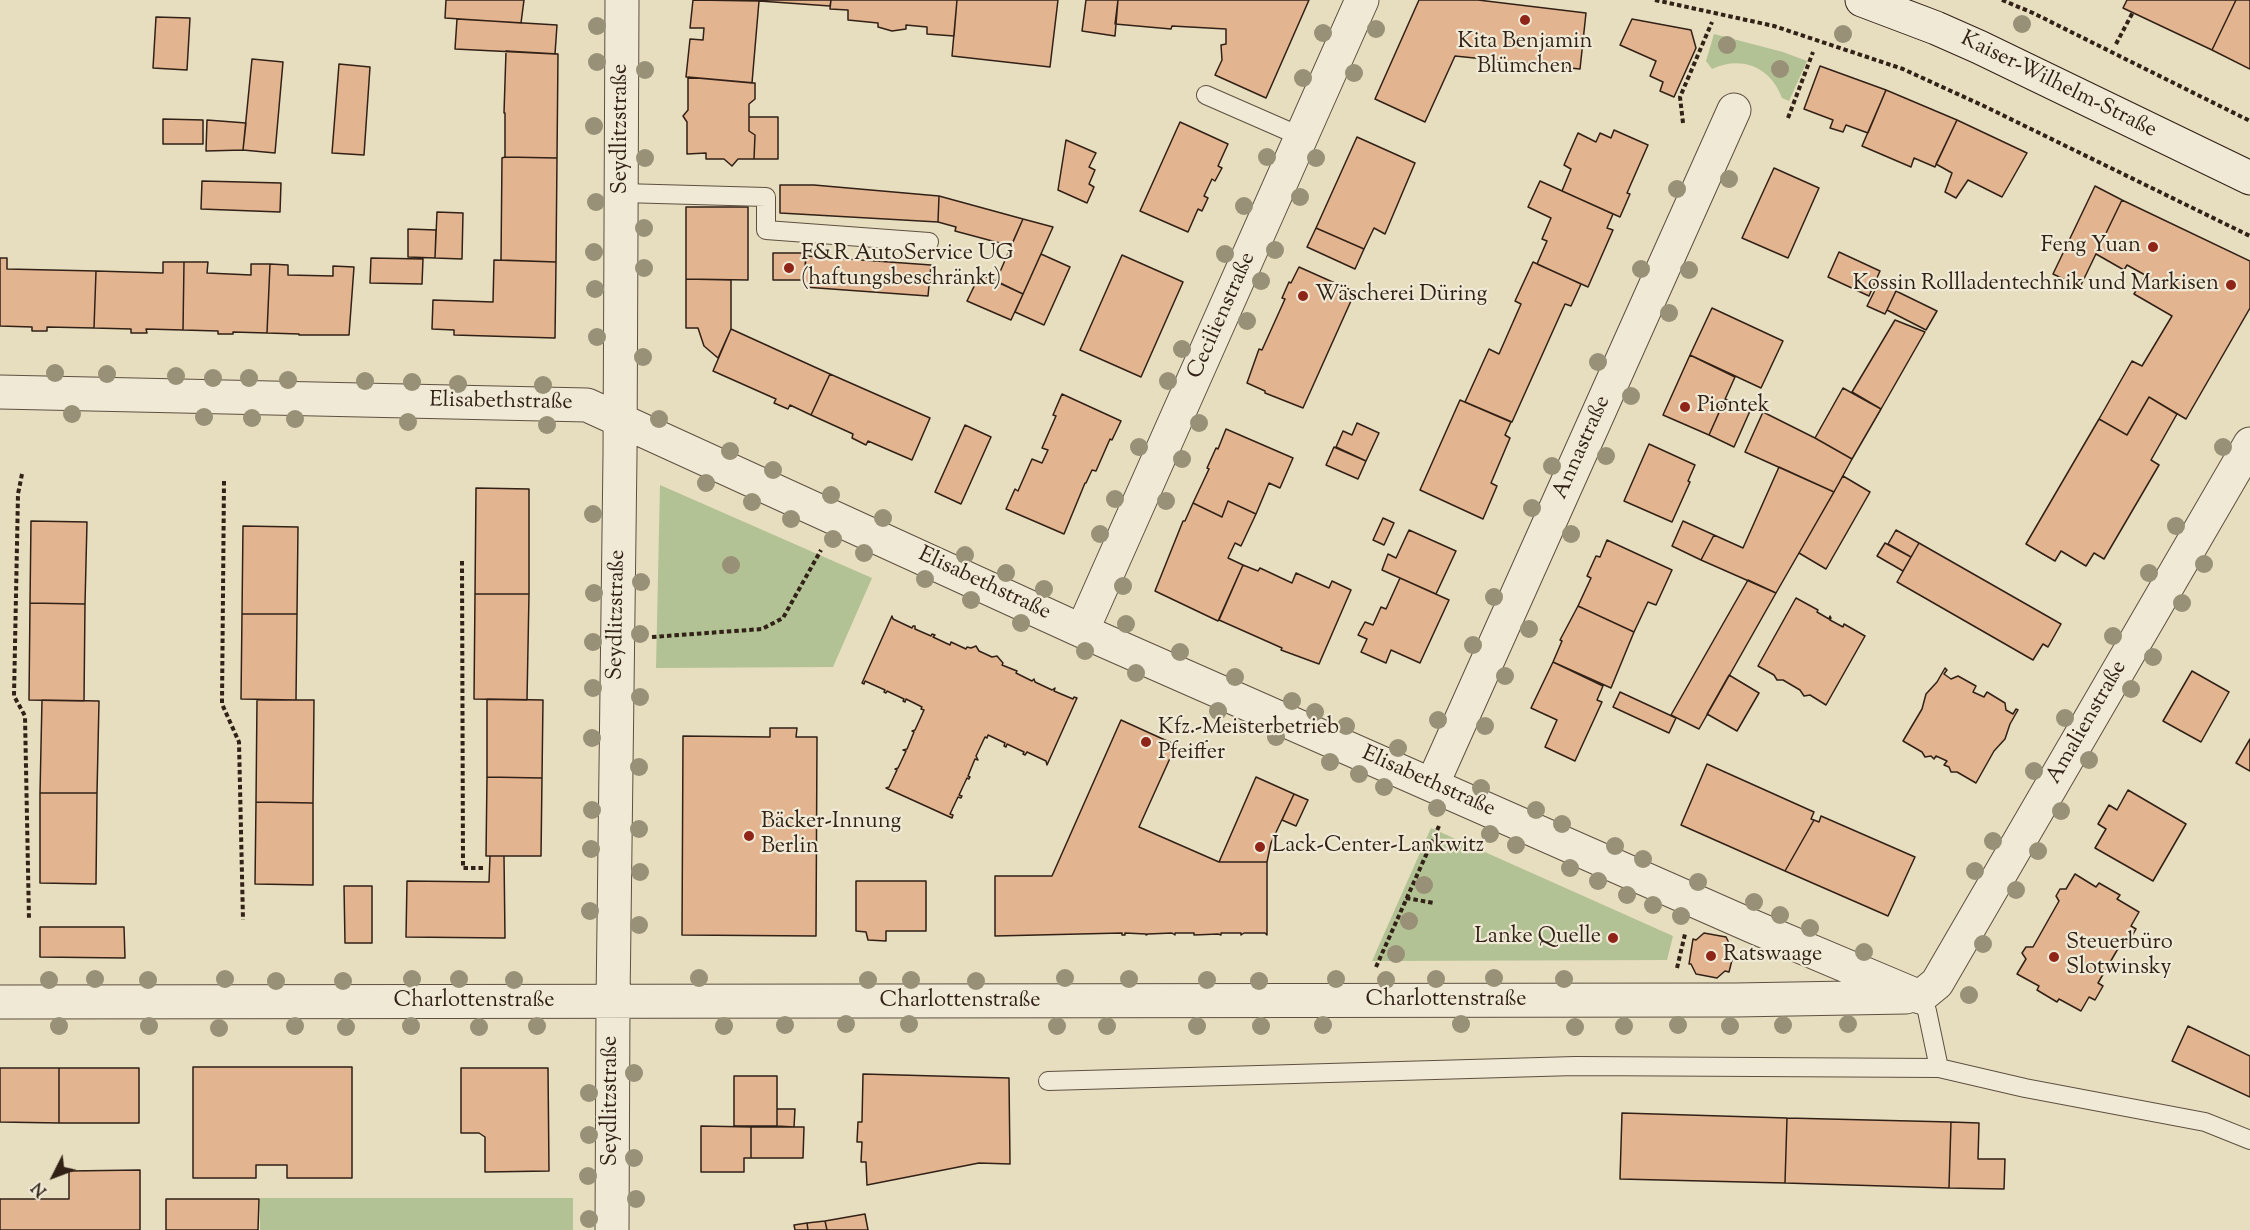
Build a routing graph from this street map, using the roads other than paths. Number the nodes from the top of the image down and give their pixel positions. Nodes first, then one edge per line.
1 (622, 0) edge
2 (1362, 0) edge
3 (1862, 0) edge
4 (1904, 7) edge
5 (1206, 95) dead end
6 (1734, 110) dead end
7 (1302, 136) junction
8 (2250, 178) edge
9 (622, 193) junction
10 (929, 242) dead end
11 (0, 392) edge
12 (620, 421) junction
13 (2250, 444) edge
14 (1082, 631) junction
15 (1432, 785) junction
16 (1920, 996) junction
17 (0, 1002) edge
18 (613, 1002) junction
19 (1940, 1068) junction
20 (1048, 1081) dead end
21 (2250, 1140) edge
22 (612, 1230) edge

1 - 9 street, Seydlitzstraße
2 - 7 street, Cecilienstraße
3 - 4 street, Kaiser-Wilhelm-Straße
4 - 8 street, Kaiser-Wilhelm-Straße
5 - 7 lane
6 - 15 street, Annastraße
7 - 14 street, Cecilienstraße
9 - 10 lane
9 - 12 street, Seydlitzstraße
11 - 12 street, Elisabethstraße
12 - 14 street, Elisabethstraße
12 - 18 street, Seydlitzstraße
13 - 16 street, Amalienstraße
14 - 15 street, Elisabethstraße
15 - 16 street, Elisabethstraße
16 - 18 street, Charlottenstraße
16 - 19 lane
17 - 18 street, Charlottenstraße
18 - 22 street, Seydlitzstraße
19 - 20 lane
19 - 21 lane

